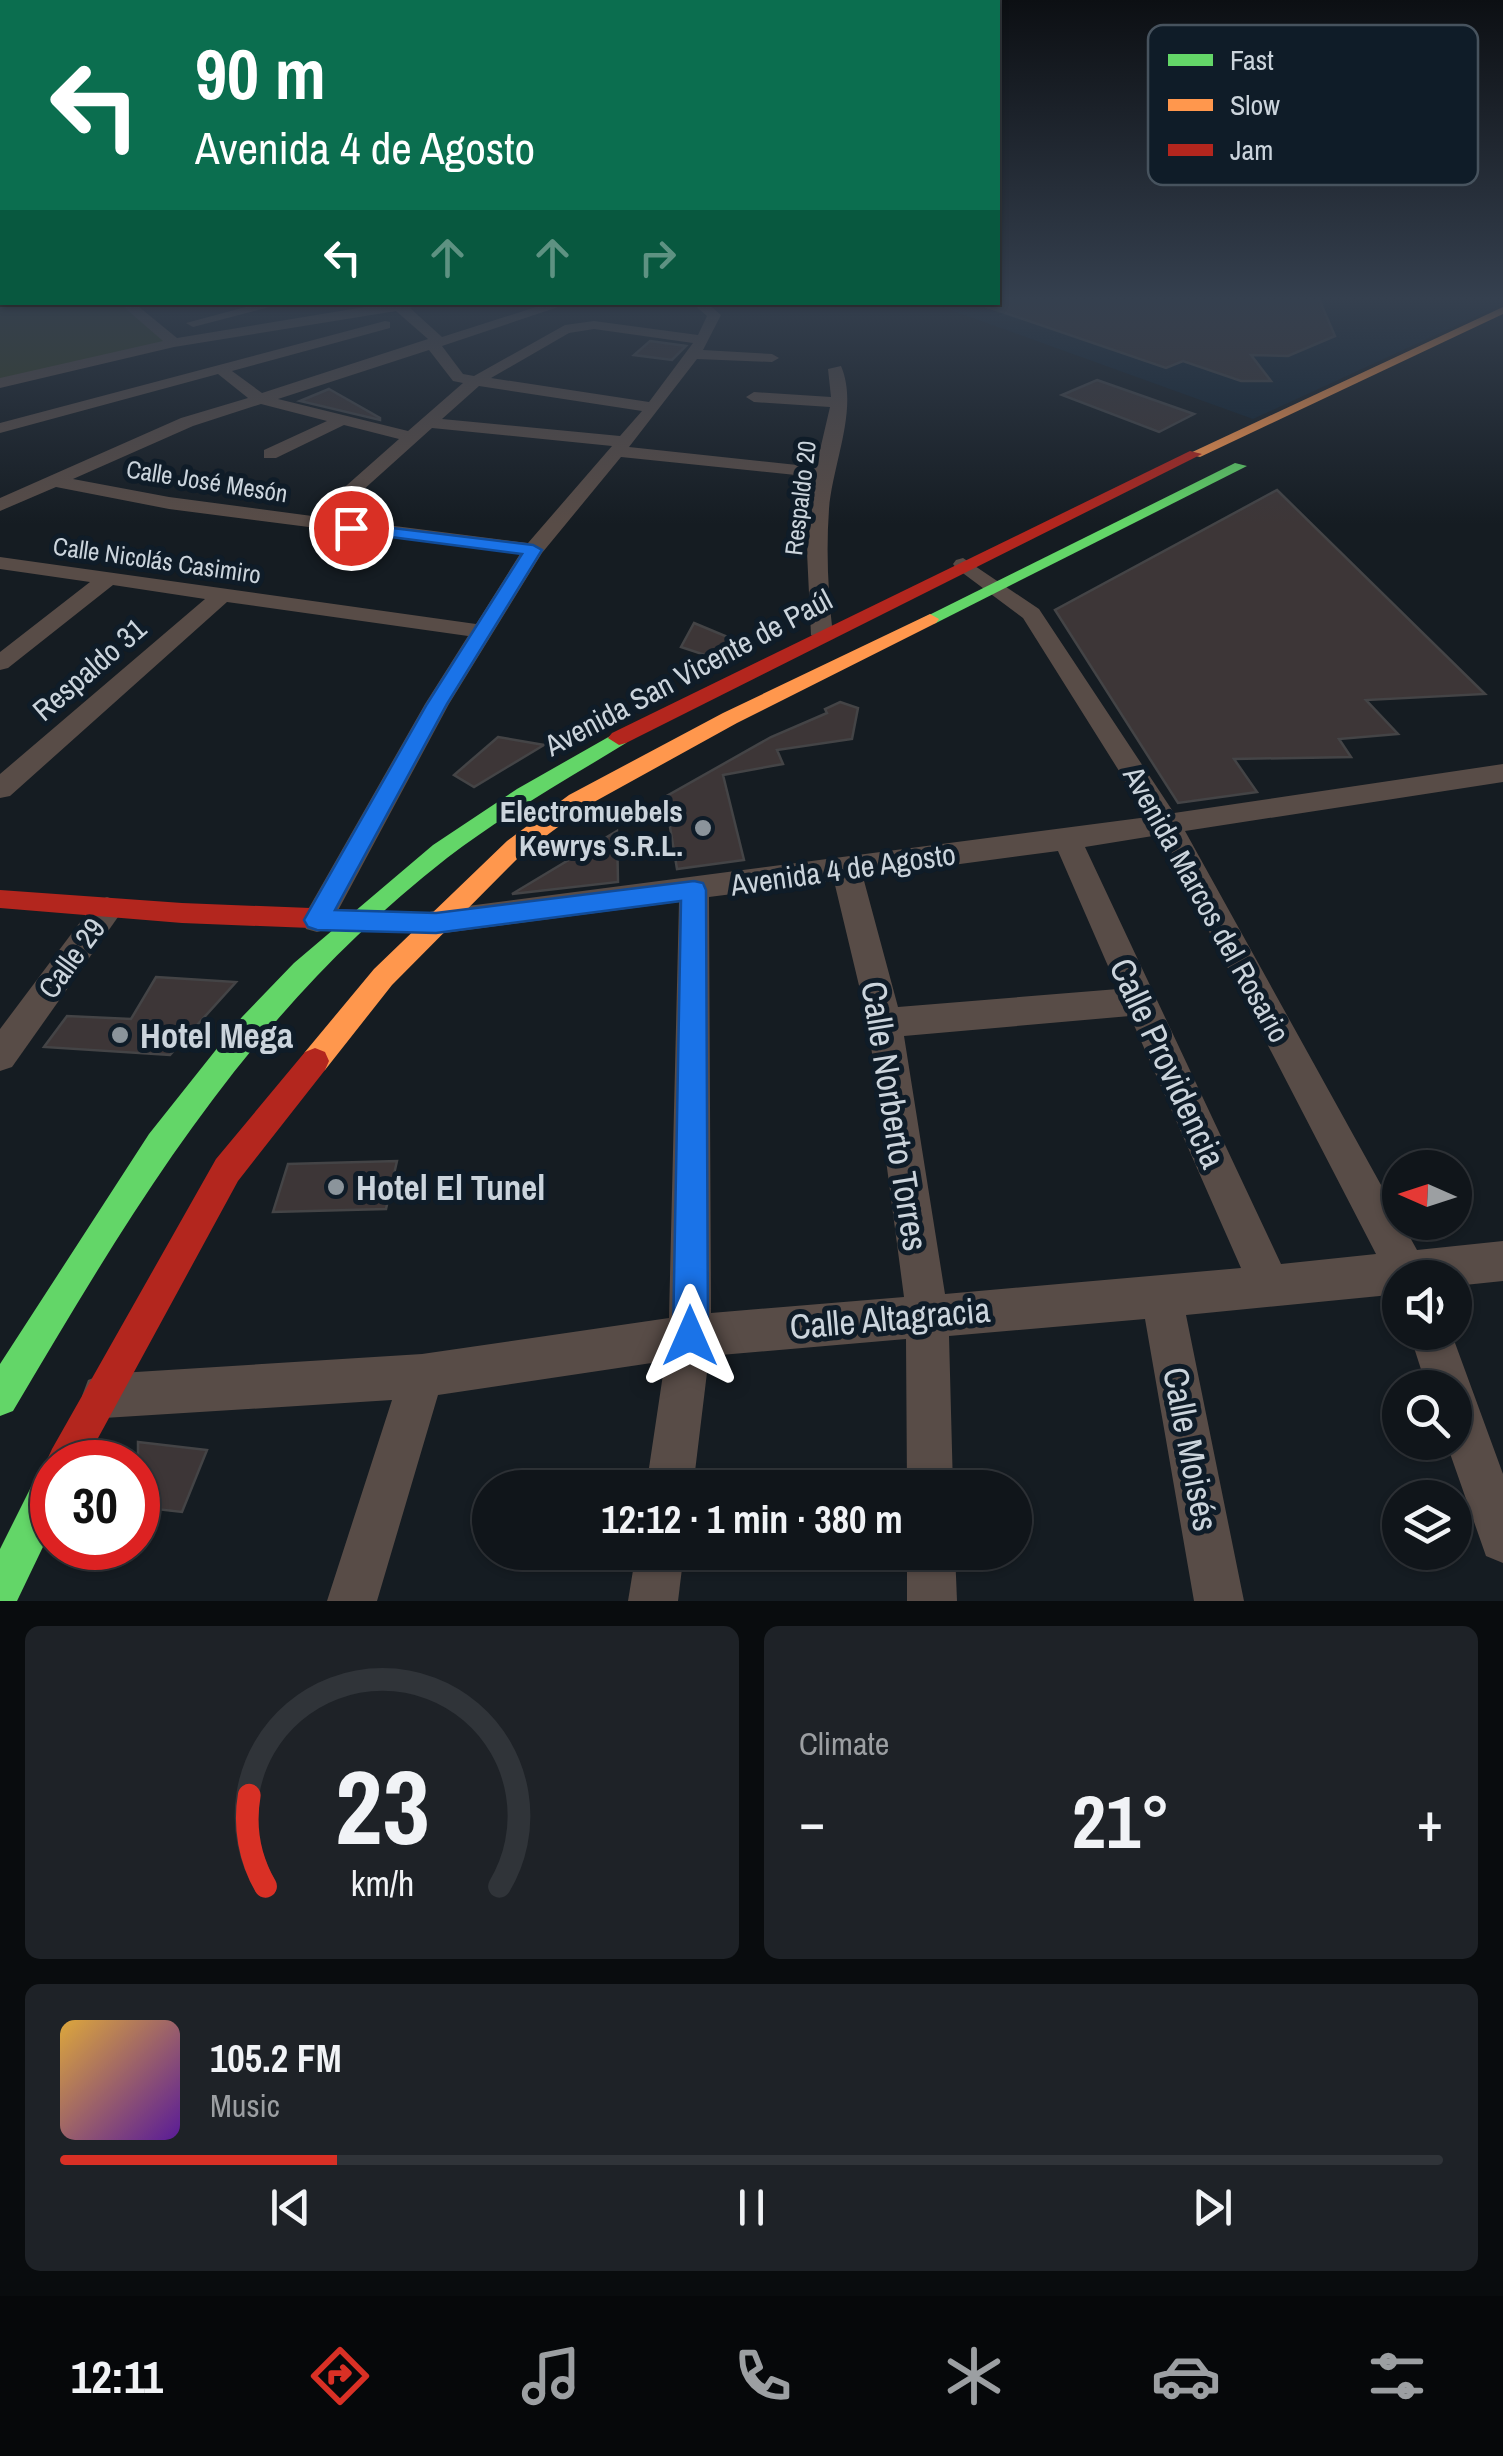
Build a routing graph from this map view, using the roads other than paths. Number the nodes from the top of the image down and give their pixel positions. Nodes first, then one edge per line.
1 (40, 374) edge
2 (202, 374) edge
3 (226, 374) edge
4 (342, 374) edge
5 (455, 374) edge
6 (489, 374) edge
7 (678, 374) edge
8 (837, 374) edge
9 (1368, 374) edge
10 (474, 382) junction
11 (0, 383) edge
12 (754, 397) dead end
13 (260, 399) junction
14 (842, 403) junction
15 (653, 408) junction
16 (342, 420) junction
17 (431, 424) junction
18 (0, 428) edge
19 (415, 438) junction
20 (622, 447) junction
21 (270, 454) dead end
22 (1256, 458) dead end
23 (825, 473) junction
24 (53, 481) junction
25 (0, 505) edge
26 (315, 523) junction
27 (533, 550) junction
28 (963, 564) junction
29 (2, 566) edge
30 (105, 581) junction
31 (996, 586) junction
32 (220, 598) junction
33 (484, 632) junction
34 (822, 635) junction
35 (0, 663) edge
36 (1503, 773) edge
37 (0, 789) edge
38 (1167, 824) junction
39 (1067, 839) junction
40 (845, 866) junction
41 (694, 890) junction
42 (0, 899) edge
43 (107, 909) junction
44 (317, 920) junction
45 (356, 922) junction
46 (436, 923) junction
47 (1139, 1001) junction
48 (884, 1023) junction
49 (0, 1056) edge
50 (1401, 1260) edge
51 (1503, 1261) edge
52 (1472, 1266) edge
53 (1382, 1278) edge
54 (1270, 1287) junction
55 (1162, 1297) junction
56 (927, 1314) junction
57 (690, 1336) junction
58 (422, 1376) junction
59 (98, 1396) junction
60 (0, 1398) edge
61 (76, 1440) edge
62 (1472, 1452) edge
63 (671, 1470) edge
64 (930, 1470) edge
65 (30, 1532) edge
66 (1503, 1539) edge
67 (658, 1570) edge
68 (932, 1570) edge
69 (0, 1592) edge
70 (352, 1601) edge
71 (654, 1601) edge
72 (932, 1601) edge
73 (1220, 1601) edge

1 - 11 street
2 - 18 street
3 - 13 street
4 - 13 street
5 - 10 street
6 - 10 street
7 - 15 street
8 - 14 street, Respaldo 20
9 - 28 main road, Avenida San Vicente de Paúl
10 - 15 street
10 - 17 street
12 - 14 street
13 - 16 street
13 - 24 street
14 - 23 street, Respaldo 20
15 - 20 street
16 - 19 street
16 - 21 street
17 - 19 street
17 - 20 street
19 - 26 street
20 - 23 street
20 - 27 street
22 - 31 main road, Avenida San Vicente de Paúl
23 - 34 street, Respaldo 20
24 - 25 street
24 - 26 street, Calle José Mesón
26 - 27 street, Calle José Mesón
27 - 33 street
28 - 31 street, Avenida Marcos del Rosario
28 - 34 main road, Avenida San Vicente de Paúl
29 - 30 street, Calle Nicolás Casimiro
30 - 32 street, Calle Nicolás Casimiro
30 - 35 street
31 - 38 street, Avenida Marcos del Rosario
31 - 46 main road, Avenida San Vicente de Paúl
32 - 33 street, Calle Nicolás Casimiro
32 - 37 street, Respaldo 31
33 - 44 street
34 - 45 main road, Avenida San Vicente de Paúl
36 - 38 street, Avenida 4 de Agosto
38 - 39 street, Avenida 4 de Agosto
38 - 50 street, Avenida Marcos del Rosario
39 - 40 street, Avenida 4 de Agosto
39 - 47 street, Calle Providencia
40 - 41 street, Avenida 4 de Agosto
40 - 48 street, Calle Norberto Torres
41 - 46 street, Avenida 4 de Agosto
41 - 57 street
42 - 43 main road, Avenida 4 de Agosto
43 - 44 main road, Avenida 4 de Agosto
43 - 49 street, Calle 29
44 - 45 main road, Avenida 4 de Agosto
45 - 46 main road, Avenida 4 de Agosto
45 - 60 main road, Avenida San Vicente de Paúl
46 - 59 main road, Avenida San Vicente de Paúl
47 - 48 street
47 - 54 street, Calle Providencia
48 - 56 street, Calle Norberto Torres
51 - 52 street, Calle Altagracia
53 - 54 street, Calle Altagracia
54 - 55 street, Calle Altagracia
55 - 56 street, Calle Altagracia
55 - 73 street, Calle Moisés
56 - 57 street, Calle Altagracia
56 - 64 street, Calle Norberto Torres
57 - 58 street, Calle Altagracia
57 - 63 street
58 - 59 street, Calle Altagracia
58 - 70 street
59 - 61 main road, Avenida San Vicente de Paúl
62 - 66 street
65 - 69 main road
67 - 71 street
68 - 72 street

